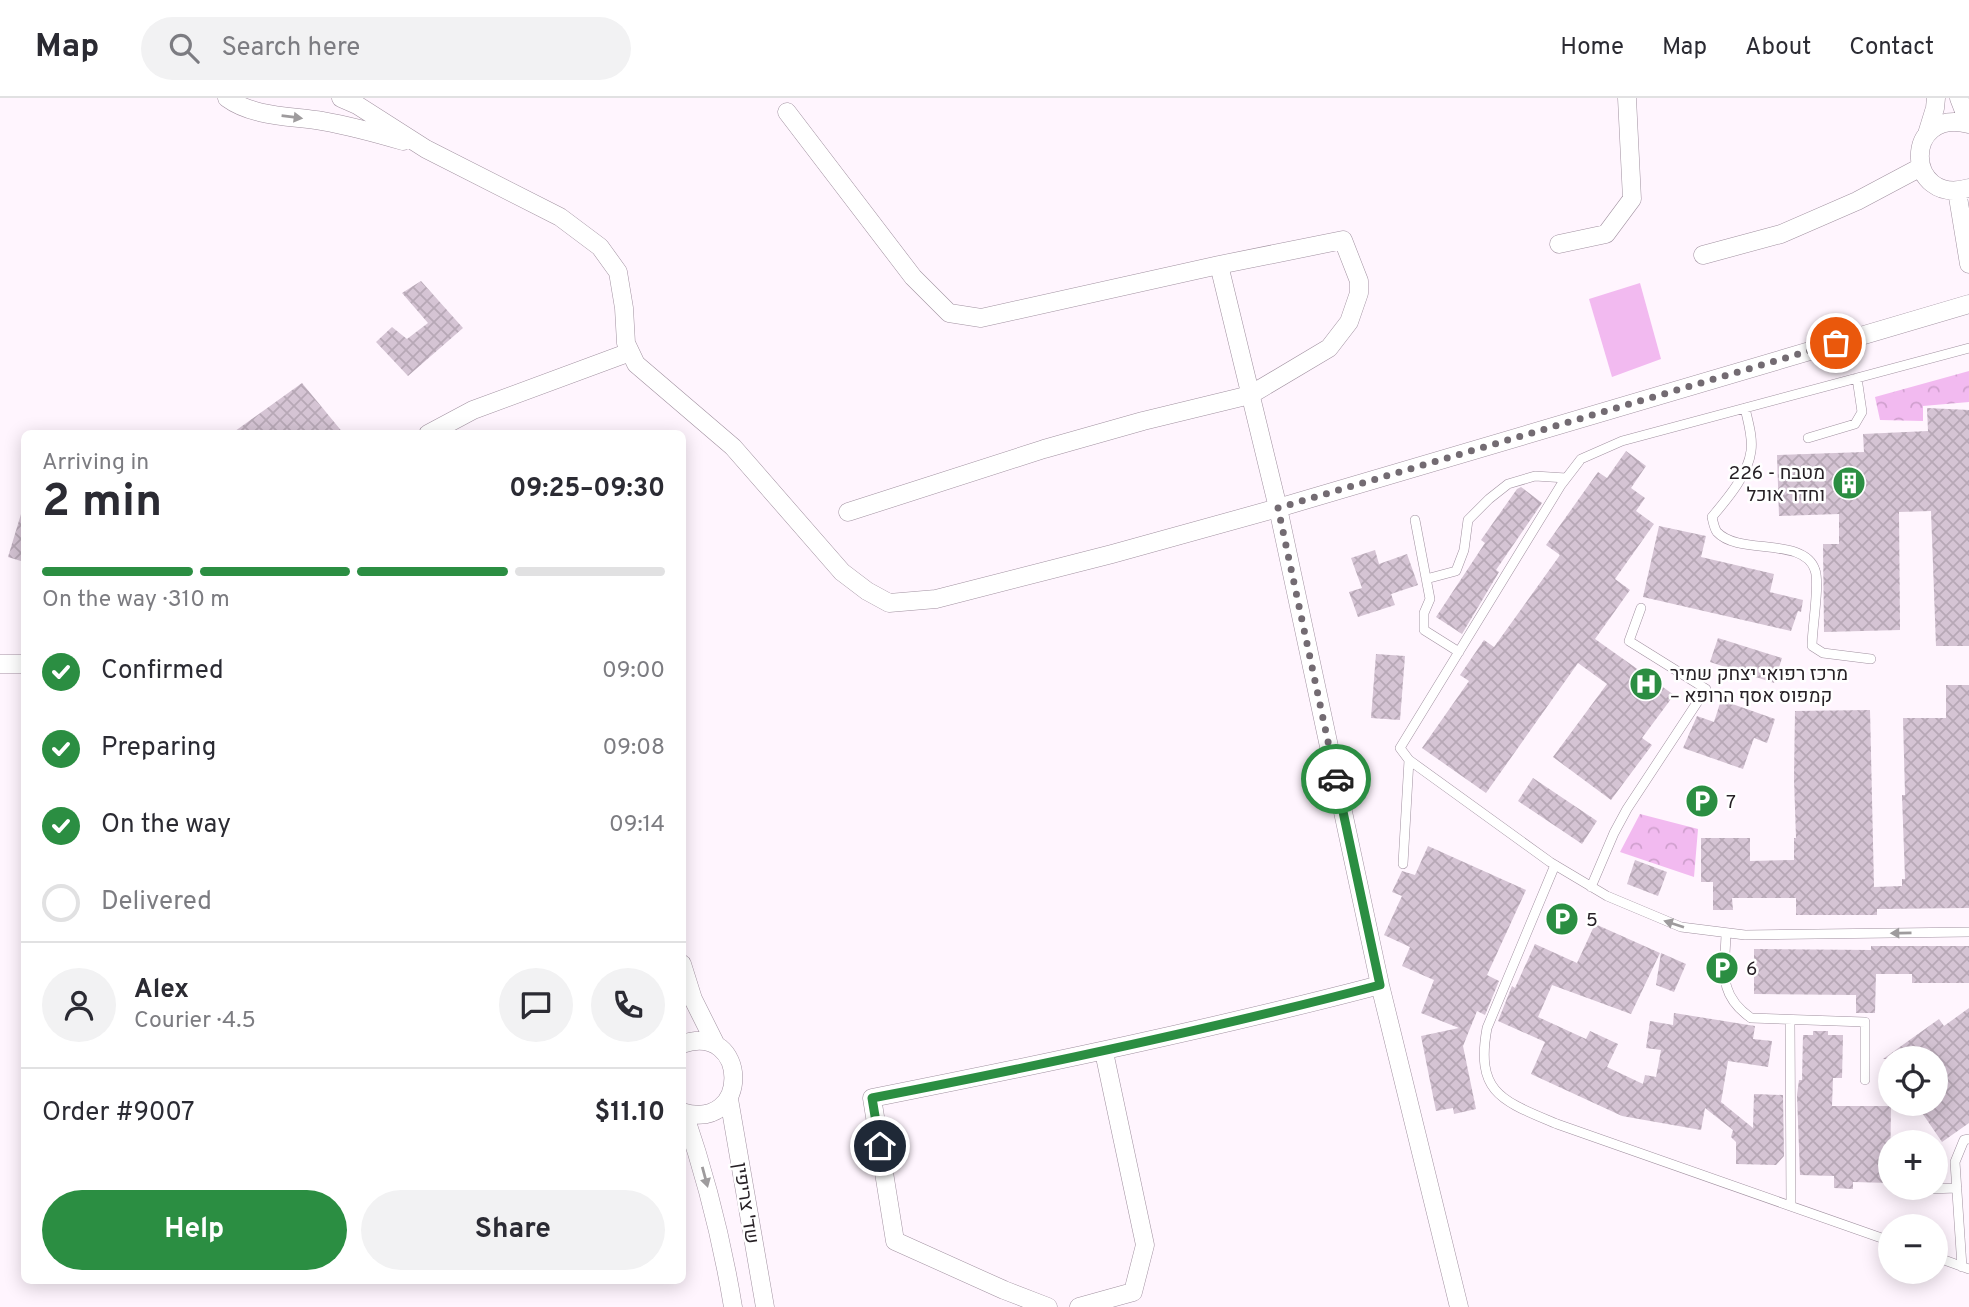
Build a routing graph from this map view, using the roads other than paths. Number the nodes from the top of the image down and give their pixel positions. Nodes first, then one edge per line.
1 (227, 98) edge
2 (341, 98) edge
3 (1627, 98) edge
4 (1936, 98) edge
5 (1959, 98) edge
6 (787, 112) dead end
7 (333, 123) junction
8 (1969, 124) edge
9 (1927, 134) junction
10 (426, 149) junction
11 (1921, 167) junction
12 (1963, 189) edge
13 (1559, 244) dead end
14 (1703, 255) dead end
15 (1969, 264) edge
16 (1219, 265) junction
17 (1969, 304) edge
18 (1969, 348) edge
19 (631, 352) junction
20 (1857, 378) junction
21 (1250, 395) junction
22 (1745, 408) junction
23 (436, 430) edge
24 (1808, 438) dead end
25 (1566, 478) junction
26 (1278, 508) junction
27 (848, 512) dead end
28 (1415, 520) dead end
29 (1426, 579) junction
30 (1641, 608) dead end
31 (1459, 652) junction
32 (1871, 659) dead end
33 (0, 664) edge
34 (21, 664) edge
35 (1409, 760) junction
36 (1403, 864) dead end
37 (1555, 865) junction
38 (1591, 887) junction
39 (1969, 932) edge
40 (1726, 934) junction
41 (686, 977) edge
42 (1380, 985) junction
43 (1790, 1020) junction
44 (686, 1043) edge
45 (716, 1045) junction
46 (1104, 1052) junction
47 (1865, 1080) dead end
48 (729, 1099) junction
49 (686, 1113) edge
50 (686, 1121) edge
51 (1969, 1139) edge
52 (1948, 1188) edge
53 (1956, 1188) junction
54 (1791, 1206) junction
55 (1878, 1237) edge
56 (1948, 1262) edge
57 (1965, 1268) edge
58 (733, 1307) edge
59 (765, 1307) edge
60 (1048, 1307) edge
61 (1079, 1307) edge
62 (1459, 1307) edge

1 -> 7 street
2 - 7 street
2 - 10 street
3 - 13 street
4 - 9 street
5 - 8 street
6 - 16 street
7 - 10 street
8 - 9 street
9 - 11 street
10 - 19 street
11 - 12 street
11 - 14 street
12 - 15 street
16 - 21 street
16 - 21 street
17 - 26 street
18 - 20 lane
19 - 23 street
19 - 26 street
20 - 22 lane
20 - 24 lane
21 - 26 street
21 - 27 street
22 - 25 lane
22 - 32 lane
25 - 29 lane
25 - 31 lane
26 - 42 street
28 - 29 lane
29 - 31 lane
30 - 38 lane
31 - 35 lane
33 - 34 street
35 - 36 lane
35 - 37 lane
37 - 38 lane
37 - 54 lane
40 -> 38 lane
39 -> 40 lane
40 - 43 lane
41 - 45 street
42 - 46 street
42 - 62 street
43 - 47 lane
43 - 54 lane
44 - 45 street
45 - 48 street, שד' צריפין
46 - 60 street
46 - 61 street
48 - 49 street
48 - 59 street, שד' צריפין
50 -> 58 street, שד' צריפין
51 - 53 lane
52 - 53 lane
53 - 57 lane
54 - 55 lane
56 - 57 lane

